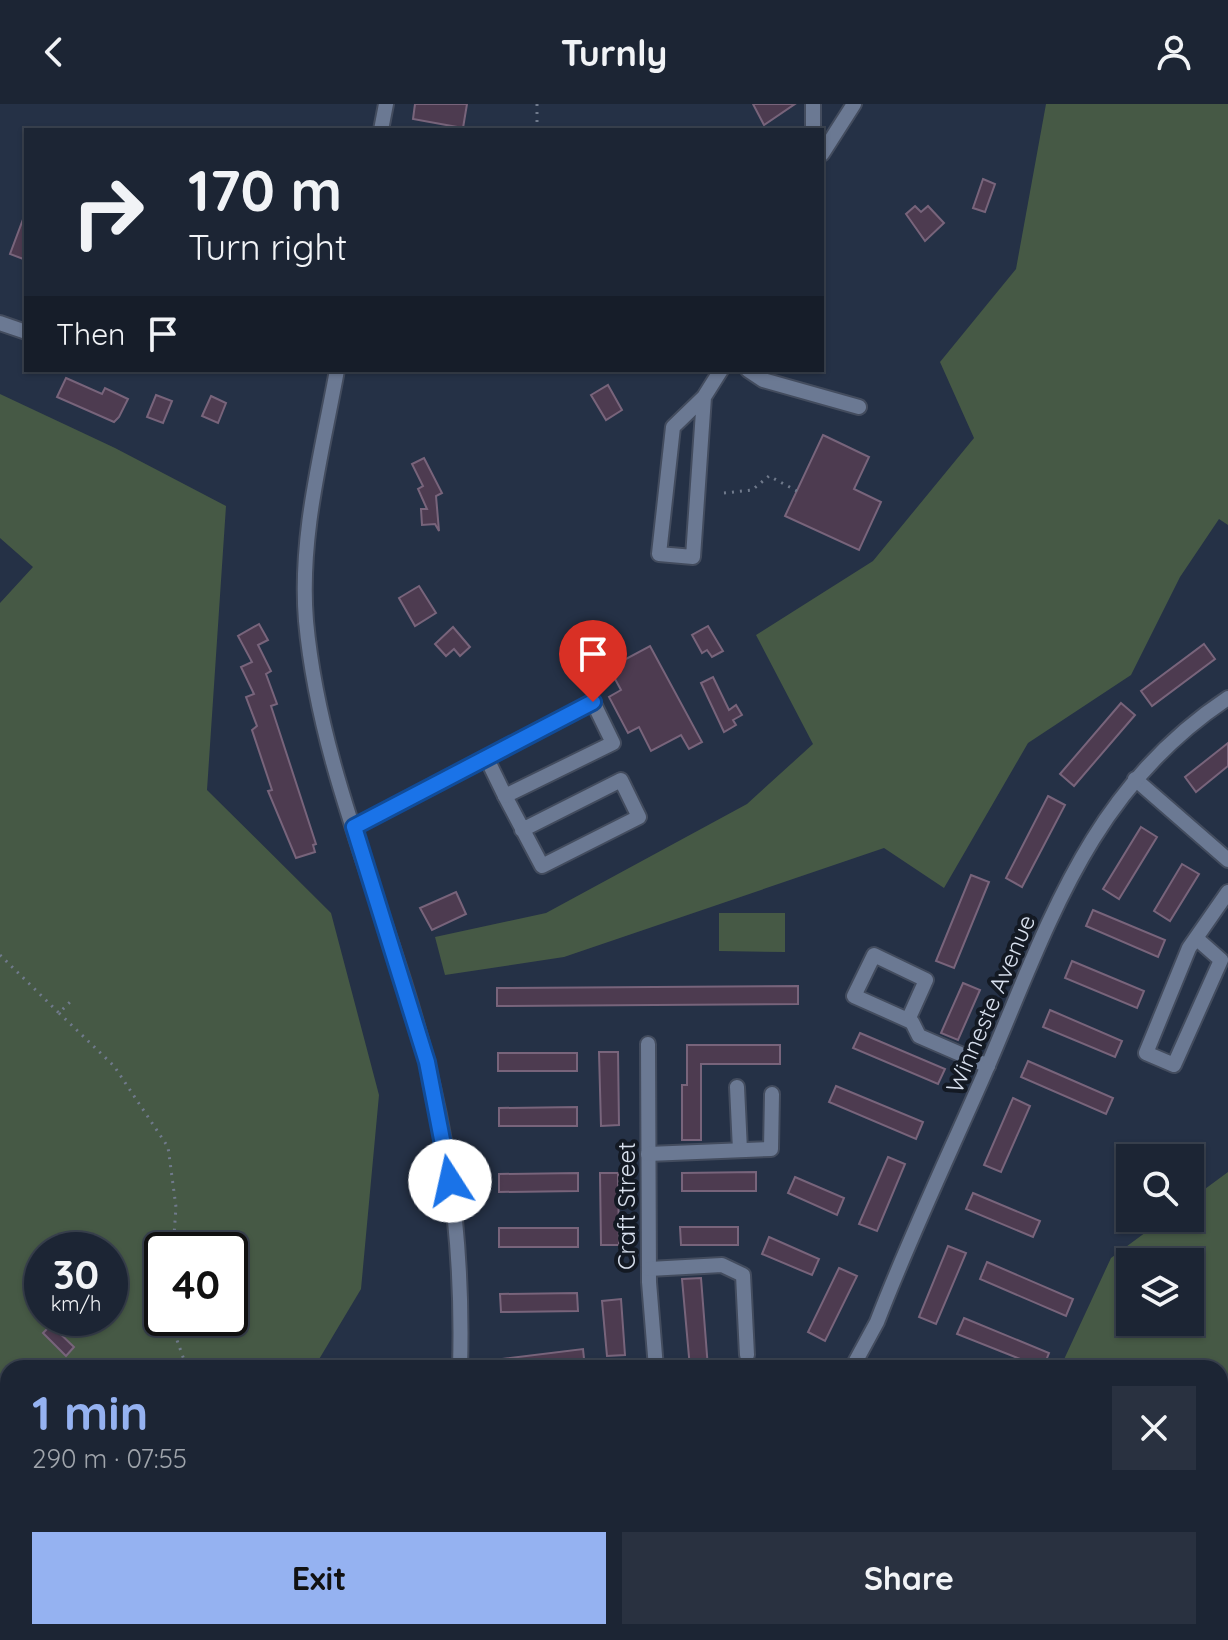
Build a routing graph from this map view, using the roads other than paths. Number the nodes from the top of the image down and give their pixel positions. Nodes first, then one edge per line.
1 (386, 104) edge
2 (813, 104) edge
3 (854, 104) edge
4 (381, 128) edge
5 (813, 128) edge
6 (824, 151) edge
7 (0, 323) edge
8 (24, 331) edge
9 (337, 372) edge
10 (720, 372) edge
11 (751, 372) edge
12 (704, 397) junction
13 (859, 407) dead end
14 (1228, 698) edge
15 (487, 759) junction
16 (1135, 779) junction
17 (505, 796) junction
18 (354, 827) junction
19 (522, 830) junction
20 (1228, 860) edge
21 (1228, 892) edge
22 (1196, 938) junction
23 (908, 1020) junction
24 (648, 1044) dead end
25 (988, 1066) junction
26 (737, 1087) dead end
27 (772, 1094) dead end
28 (740, 1150) junction
29 (648, 1154) junction
30 (649, 1269) junction
31 (747, 1355) dead end
32 (460, 1360) edge
33 (655, 1360) edge
34 (856, 1360) edge

1 - 4 street
2 - 5 street
3 - 6 street
7 - 8 street
9 - 18 street
10 - 12 street
11 - 13 street
12 - 12 street
14 - 16 street, Winneste Avenue
15 - 17 street
15 - 17 street
15 - 18 street
16 - 20 street
16 - 25 street, Winneste Avenue
17 - 19 street
18 - 32 street
19 - 19 street
21 - 22 street
22 - 22 street
23 - 23 street
23 - 25 street
24 - 29 street, Craft Street
25 - 34 street, Winneste Avenue
26 - 28 street
27 - 28 street
28 - 29 street
29 - 30 street, Craft Street
30 - 31 street
30 - 33 street, Craft Street

